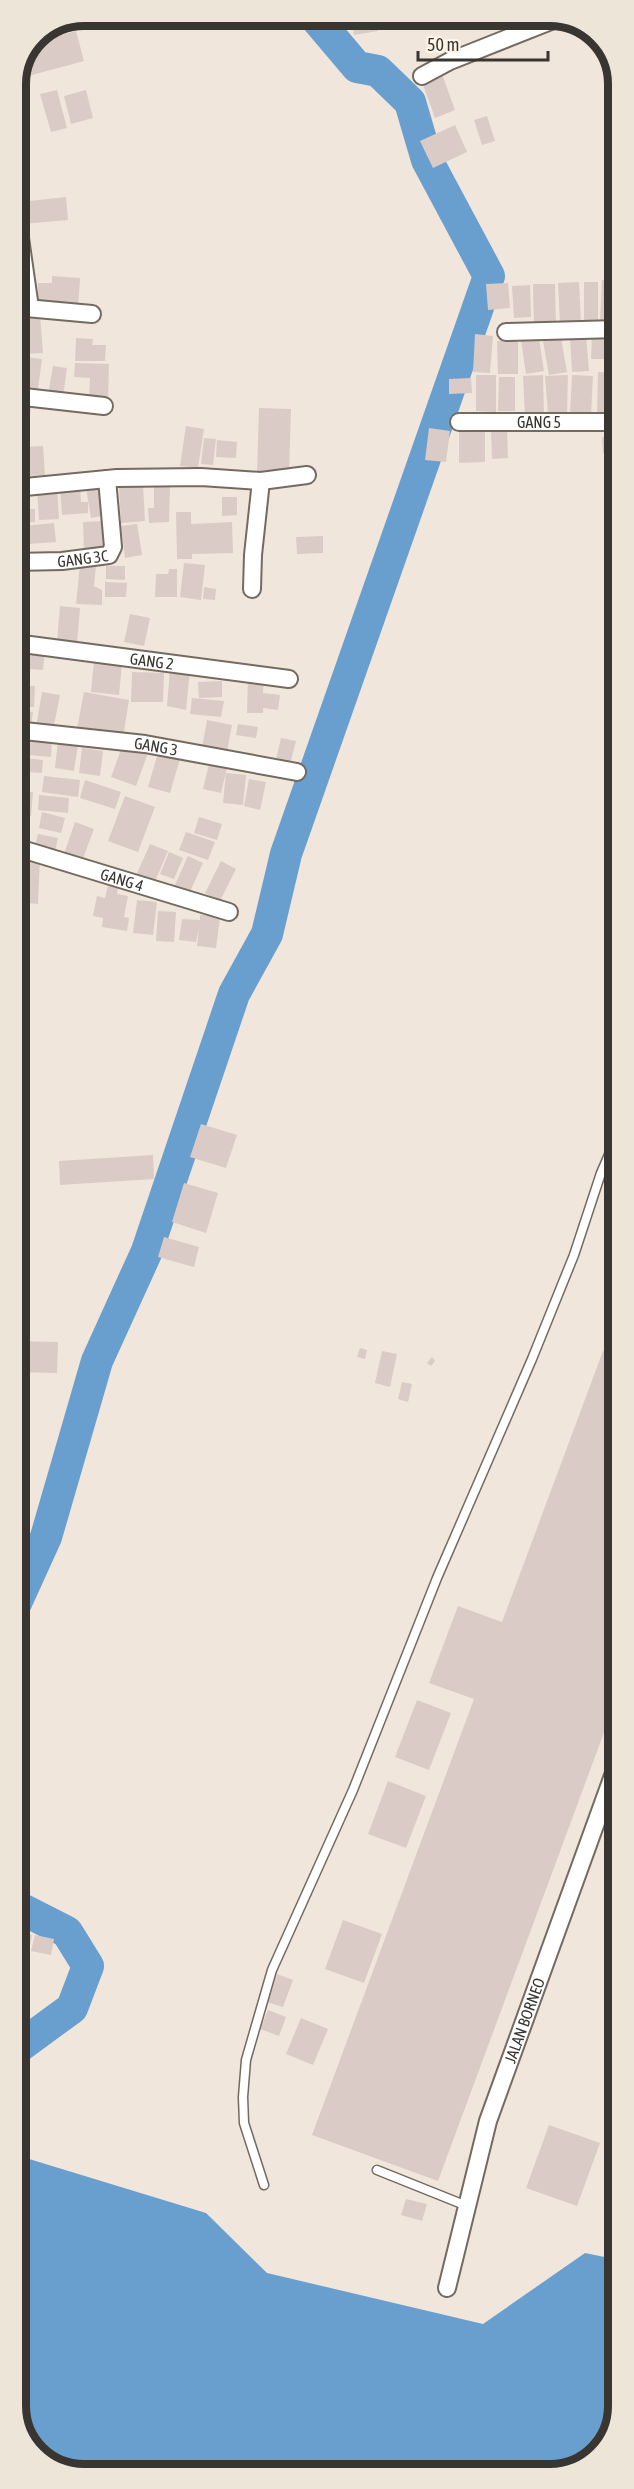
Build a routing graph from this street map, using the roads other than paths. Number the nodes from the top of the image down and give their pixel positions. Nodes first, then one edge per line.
1 (536, 26) edge
2 (422, 76) dead end
3 (26, 308) edge
4 (92, 315) dead end
5 (608, 329) edge
6 (506, 332) dead end
7 (26, 397) edge
8 (104, 406) dead end
9 (459, 422) dead end
10 (608, 422) edge
11 (307, 476) dead end
12 (107, 478) junction
13 (261, 481) junction
14 (26, 487) edge
15 (26, 562) edge
16 (252, 589) dead end
17 (26, 643) edge
18 (289, 679) dead end
19 (26, 731) edge
20 (297, 772) dead end
21 (26, 849) edge
22 (229, 912) dead end
23 (608, 1157) edge
24 (608, 1789) edge
25 (377, 2170) dead end
26 (264, 2185) dead end
27 (467, 2206) junction
28 (447, 2288) dead end

1 - 2 street
3 - 4 street
5 - 6 street
7 - 8 street
9 - 10 street, GANG 5
11 - 13 street
12 - 13 street
12 - 14 street
12 - 15 street, GANG 3C
13 - 16 street
17 - 18 street, GANG 2
19 - 20 street, GANG 3
21 - 22 street, GANG 4
23 - 26 lane
24 - 27 street, JALAN BORNEO
25 - 27 lane
27 - 28 street, JALAN BORNEO

